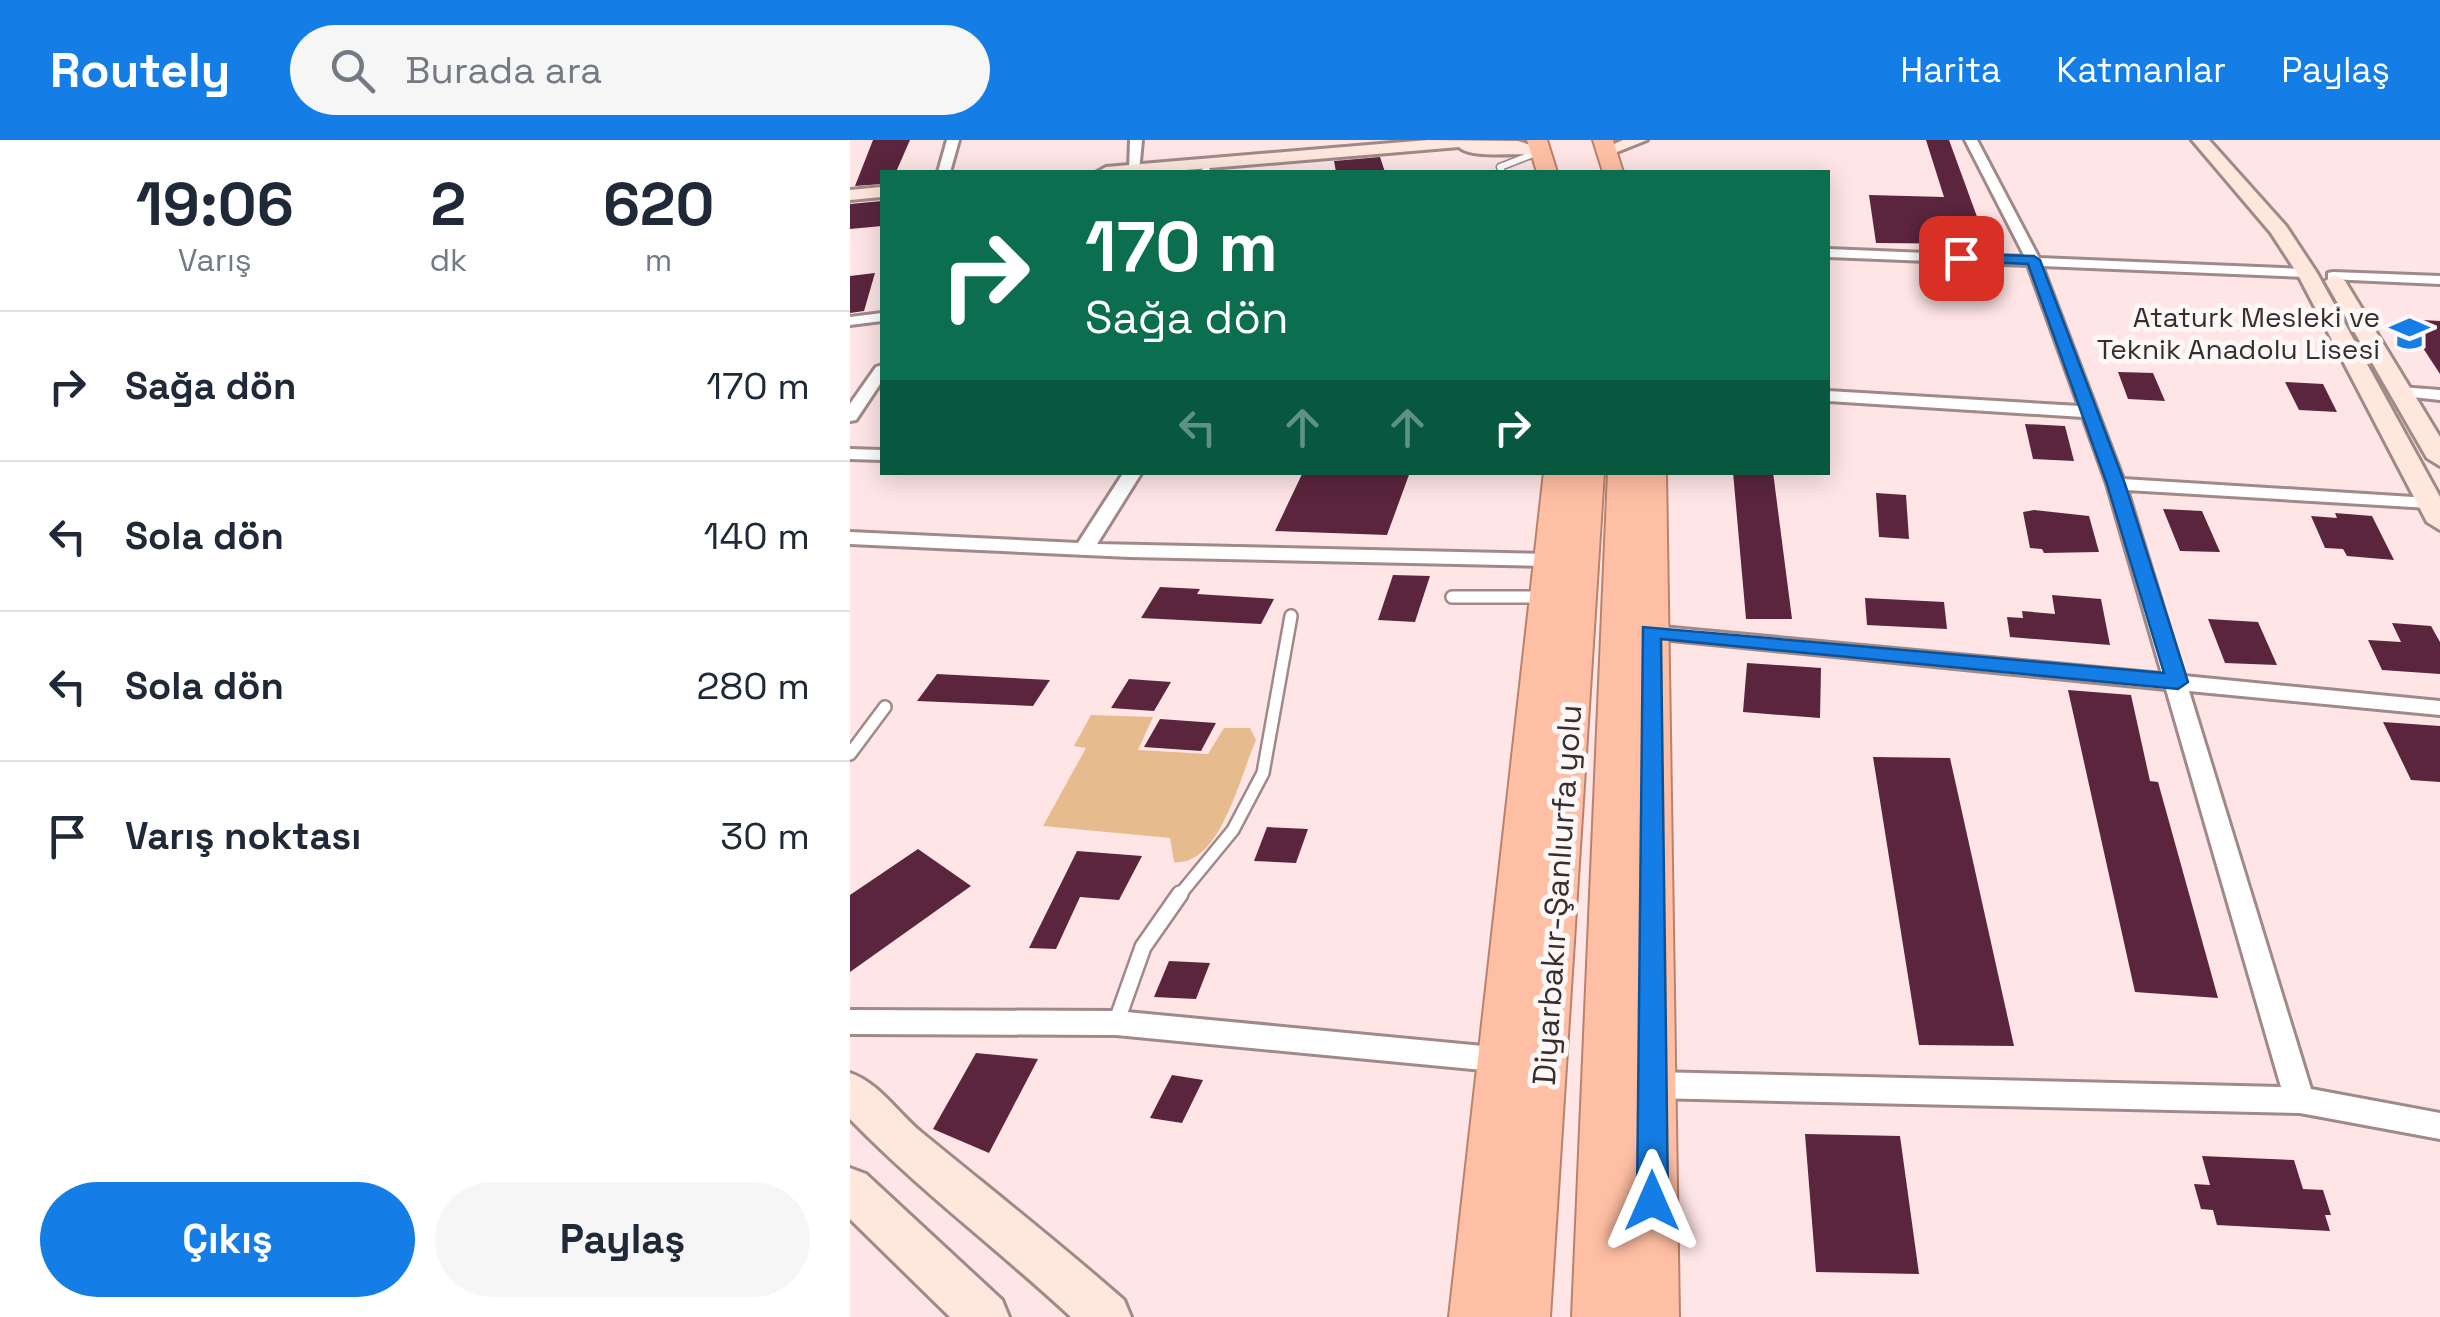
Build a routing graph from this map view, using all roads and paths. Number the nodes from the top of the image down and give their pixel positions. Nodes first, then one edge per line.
1 (953, 140) edge
2 (1136, 140) edge
3 (1488, 140) edge
4 (1583, 140) edge
5 (1639, 140) edge
6 (1971, 140) edge
7 (2200, 140) edge
8 (2223, 140) edge
9 (1545, 144) edge
10 (1604, 146) edge
11 (945, 170) edge
12 (1135, 170) joint
13 (1221, 170) edge
14 (1501, 170) edge
15 (1547, 170) edge
16 (1565, 170) edge
17 (1593, 170) edge
18 (1612, 170) edge
19 (880, 196) edge
20 (850, 199) edge
21 (1830, 253) edge
22 (2034, 260) junction
23 (2307, 274) junction
24 (2333, 276) junction
25 (2440, 281) edge
26 (880, 317) edge
27 (850, 321) edge
28 (880, 373) edge
29 (2400, 392) junction
30 (2440, 395) edge
31 (1830, 396) edge
32 (2090, 412) junction
33 (850, 416) edge
34 (850, 454) edge
35 (880, 455) edge
36 (2440, 458) edge
37 (1131, 475) edge
38 (1559, 475) edge
39 (1589, 475) edge
40 (1623, 475) edge
41 (1651, 475) edge
42 (2116, 484) junction
43 (2435, 513) edge
44 (850, 538) edge
45 (1084, 549) junction
46 (1551, 578) junction
47 (1452, 598) dead end
48 (1291, 616) dead end
49 (1650, 632) junction
50 (2178, 682) junction
51 (885, 707) dead end
52 (2440, 708) edge
53 (850, 754) edge
54 (850, 1022) edge
55 (1116, 1023) junction
56 (1504, 1060) junction
57 (1654, 1085) junction
58 (850, 1091) edge
59 (2300, 1100) junction
60 (2440, 1126) edge
61 (850, 1189) edge
62 (985, 1317) edge
63 (1107, 1317) edge
64 (1477, 1317) edge
65 (1522, 1317) edge
66 (1600, 1317) edge
67 (1652, 1317) edge

1 - 11 street
2 - 12 street
3 - 12 main road
4 - 17 highway
5 - 10 main road
6 - 22 street
7 - 23 main road
8 - 24 main road
9 - 13 main road
9 - 14 lane
9 - 15 highway
9 - 16 highway
10 - 18 highway
19 - 20 main road
21 - 22 street
22 - 23 street
22 - 32 street
23 - 43 main road
24 - 25 street
24 - 29 main road
26 - 27 street
28 - 33 street
29 - 30 street
29 - 36 main road
31 - 32 street
32 - 42 street
34 - 35 street
37 - 45 street
38 - 46 highway
39 - 65 highway, Diyarbakır-Şanlıurfa yolu
40 - 66 highway, Diyarbakır-Şanlıurfa yolu
41 - 49 highway
42 - 43 street
42 - 50 street
44 - 45 street
45 - 46 street
46 - 47 lane
46 - 56 highway
48 - 55 lane
49 - 50 street
49 - 57 highway
50 - 52 street
50 - 59 street
51 - 53 lane
54 - 55 street
55 - 56 street
56 - 64 highway
57 - 59 street
57 - 67 highway
58 - 63 main road
59 - 60 street
61 - 62 main road

